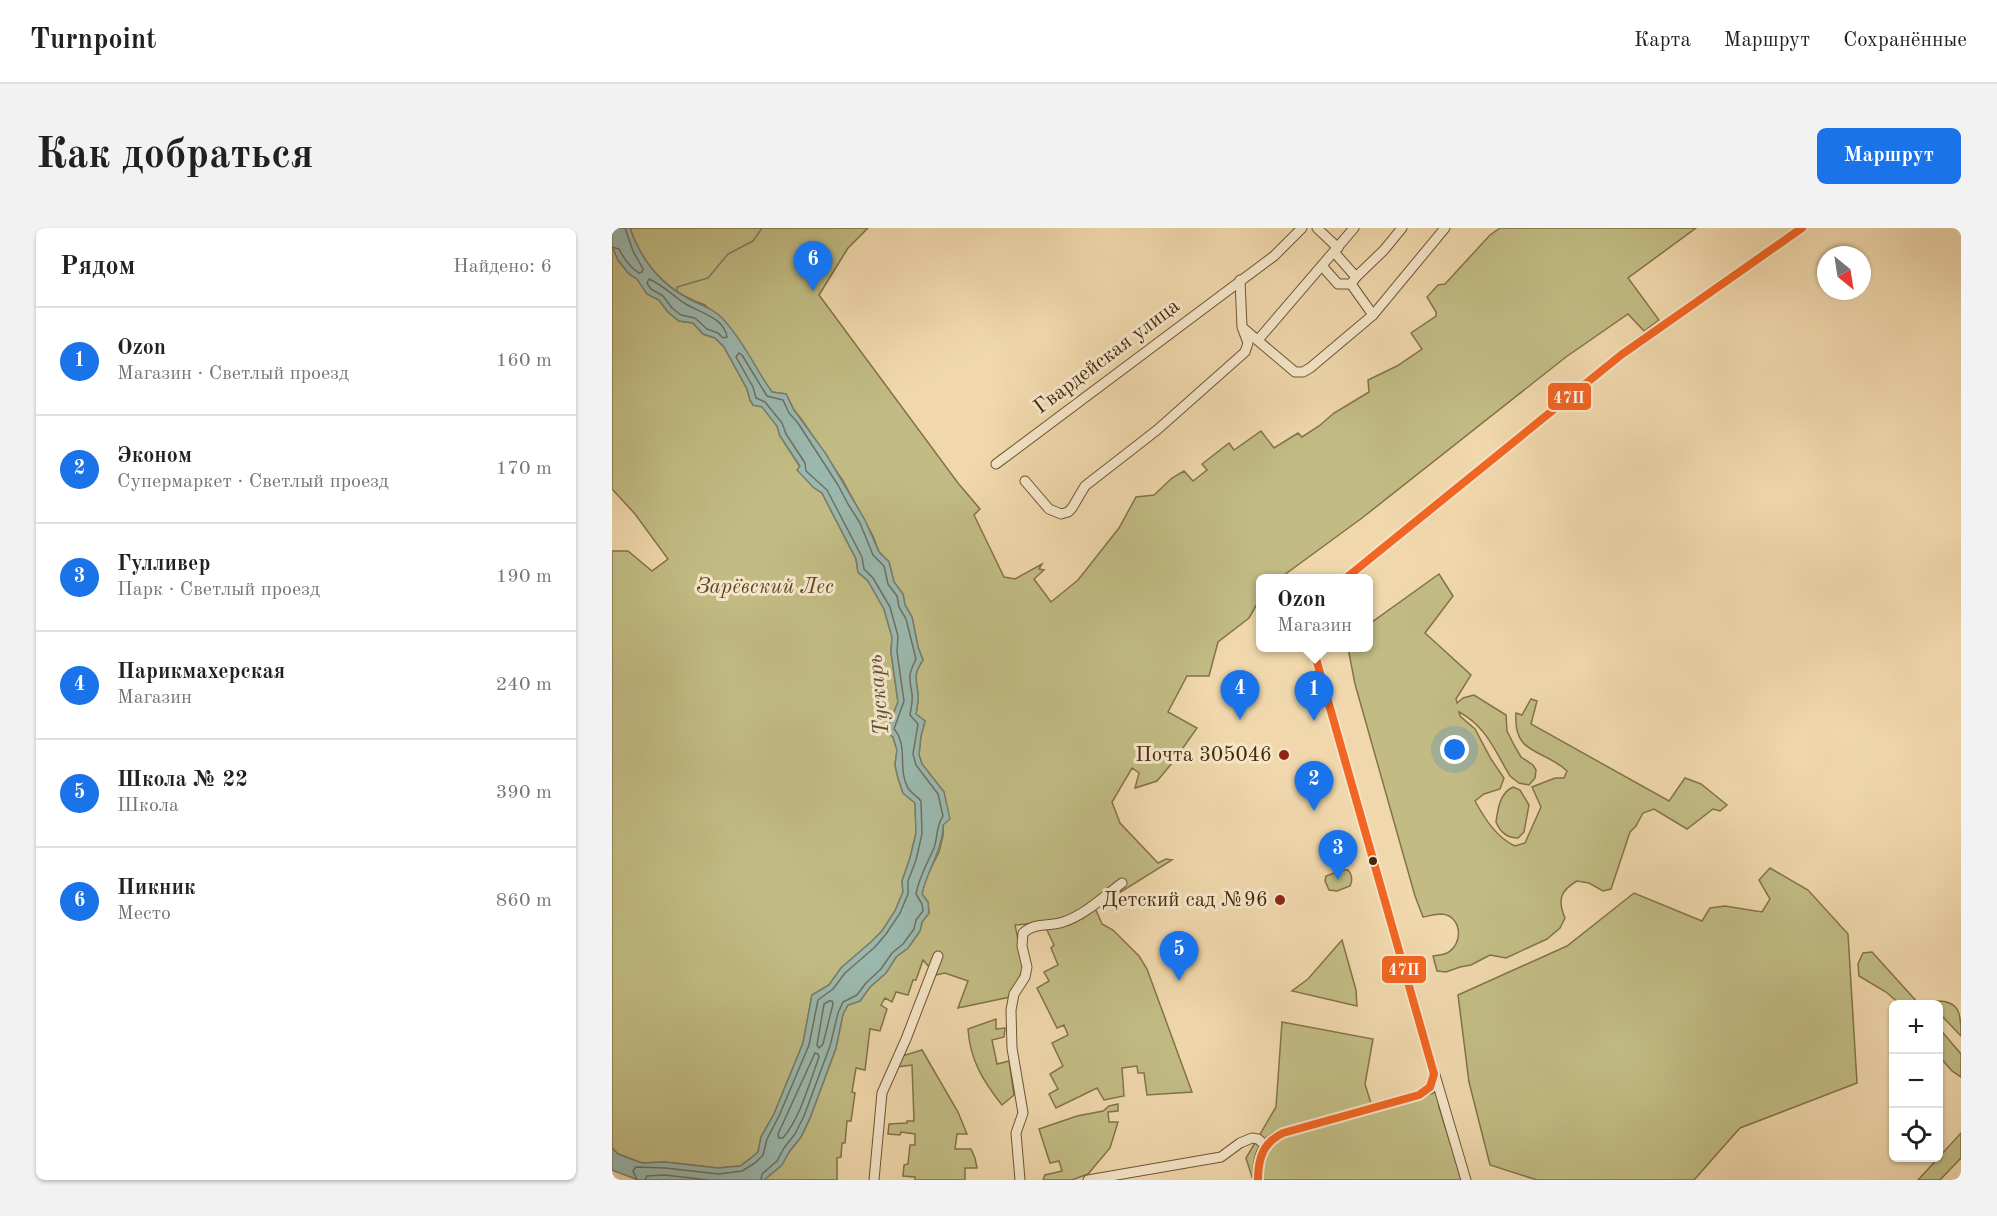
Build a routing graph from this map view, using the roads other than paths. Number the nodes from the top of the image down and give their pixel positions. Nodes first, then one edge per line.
1 (1302, 228) edge
2 (1317, 228) edge
3 (1353, 228) edge
4 (1402, 228) edge
5 (1445, 228) edge
6 (1802, 228) edge
7 (1336, 250) junction
8 (1322, 266) junction
9 (1240, 280) junction
10 (1354, 281) junction
11 (1373, 315) junction
12 (1242, 327) junction
13 (1258, 340) junction
14 (996, 464) dead end
15 (1025, 481) dead end
16 (1352, 574) edge
17 (1314, 652) edge
18 (1122, 883) dead end
19 (938, 956) dead end
20 (1433, 1067) junction
21 (1265, 1145) junction
22 (873, 1180) edge
23 (1020, 1180) edge
24 (1088, 1180) edge
25 (1258, 1180) edge
26 (1466, 1180) edge

1 - 9 street, Гвардейская улица
2 - 7 street
3 - 7 street
4 - 10 street
5 - 11 street
6 - 16 street
7 - 8 street
7 - 10 street
8 - 10 street
8 - 13 street
9 - 12 street
9 - 14 street, Гвардейская улица
10 - 11 street
11 - 13 street
12 - 13 street
12 - 15 street
17 - 20 street
18 - 23 street
19 - 22 street
20 - 21 street
20 - 26 street
21 - 24 street
21 - 25 street

